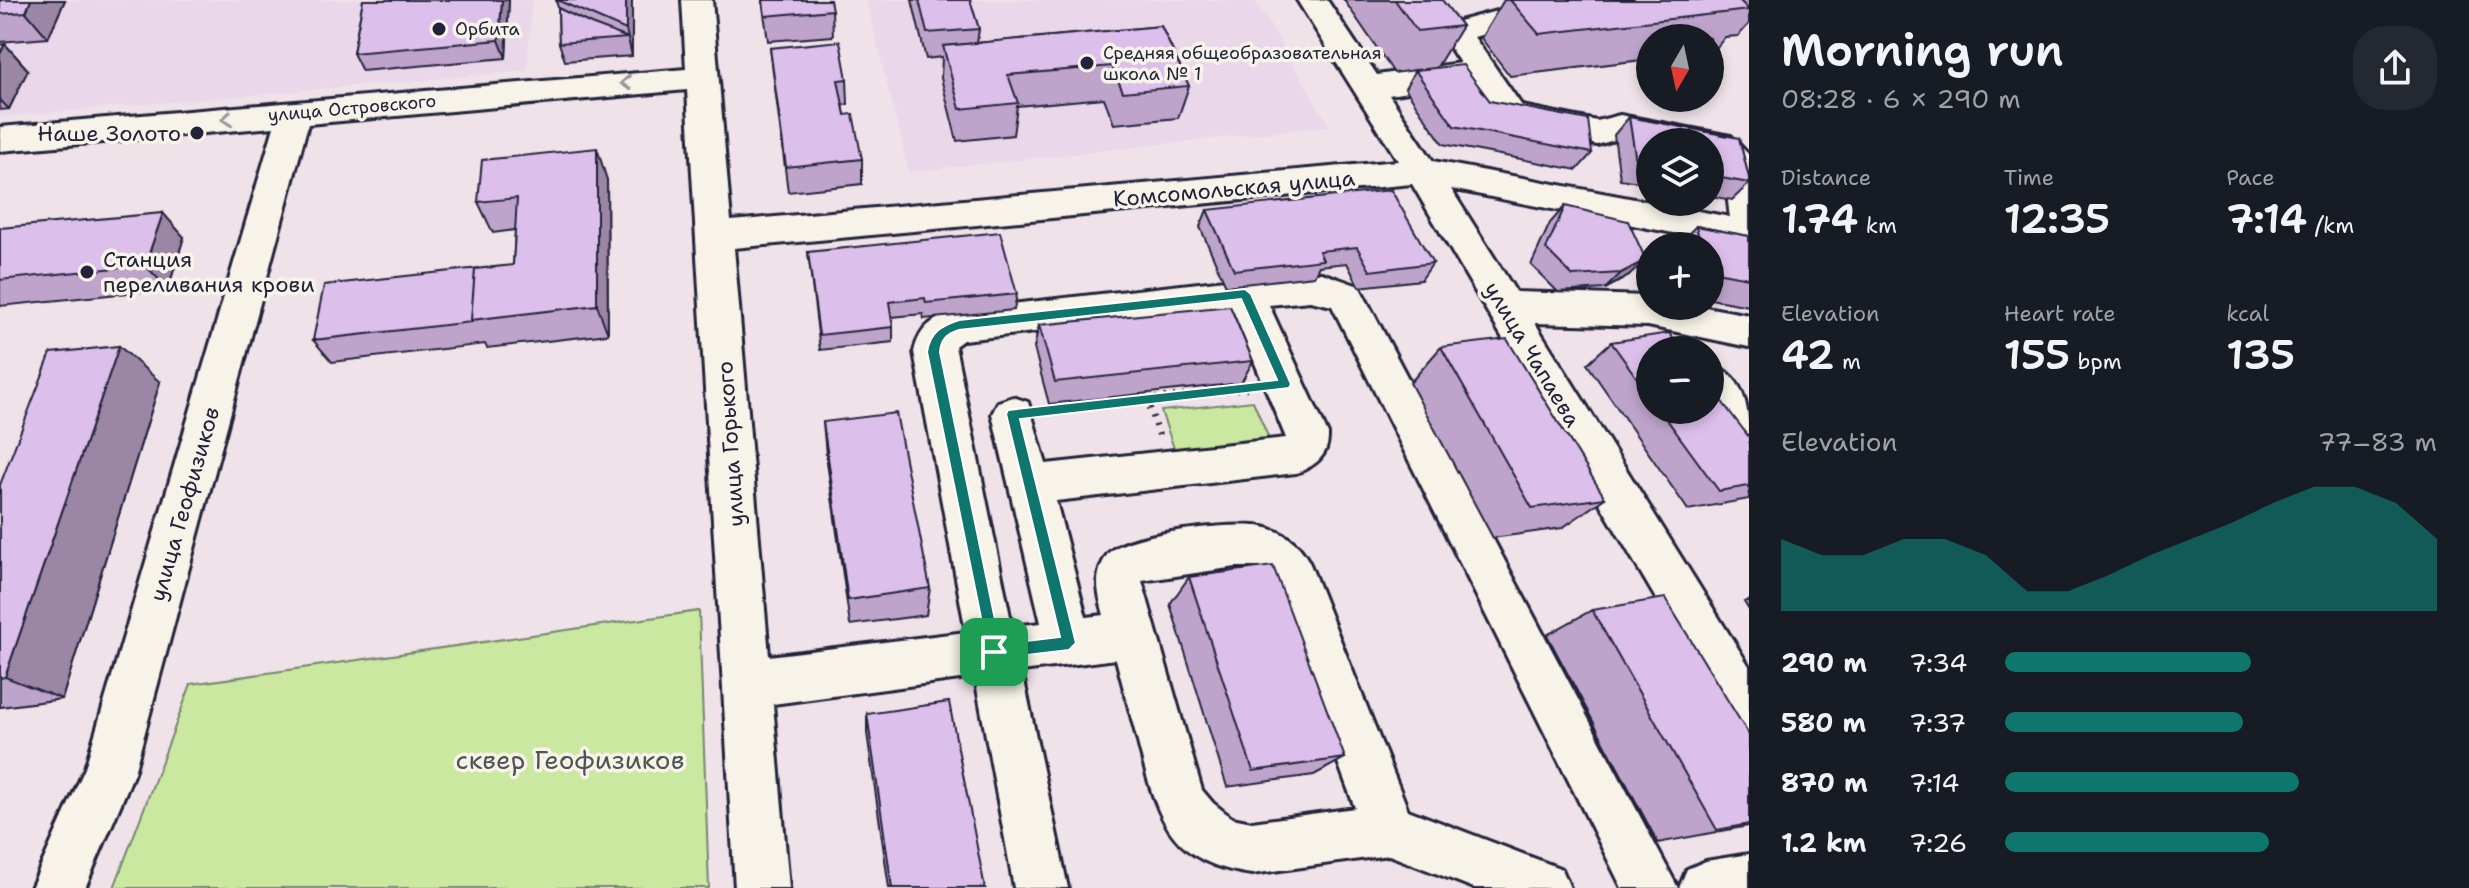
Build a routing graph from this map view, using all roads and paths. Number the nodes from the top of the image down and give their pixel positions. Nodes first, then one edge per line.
1 (697, 0) edge
2 (1312, 0) edge
3 (1615, 0) edge
4 (1479, 71) junction
5 (704, 78) junction
6 (1367, 87) junction
7 (294, 114) junction
8 (1636, 129) edge
9 (0, 139) edge
10 (1724, 147) edge
11 (1422, 171) junction
12 (1749, 223) edge
13 (1749, 234) edge
14 (715, 236) junction
15 (1245, 294) junction
16 (1504, 307) junction
17 (1636, 312) edge
18 (1665, 320) edge
19 (1695, 320) edge
20 (1749, 331) edge
21 (1677, 336) edge
22 (1285, 384) junction
23 (1724, 399) edge
24 (1013, 414) joint
25 (1749, 432) edge
26 (1030, 485) junction
27 (1132, 634) junction
28 (1069, 643) junction
29 (994, 652) junction
30 (747, 683) junction
31 (1749, 711) edge
32 (1389, 829) junction
33 (1749, 881) edge
34 (58, 888) edge
35 (762, 888) edge
36 (1041, 888) edge
37 (1543, 888) edge
38 (1651, 888) edge
39 (1706, 888) edge

1 - 5 street, улица Горького
2 - 6 street, улица Чапаева
3 - 4 street
4 - 6 street
4 - 8 street
5 -> 7 street, улица Островского
5 - 14 street, улица Горького
6 - 11 street, улица Чапаева
7 -> 9 street, улица Островского
7 - 34 street, улица Геофизиков
10 - 12 street
11 - 13 street, Комсомольская улица
11 - 14 street, Комсомольская улица
11 - 16 street, улица Чапаева
14 - 30 street, улица Горького
15 - 22 street
15 - 29 street
15 - 38 street
16 - 17 street
16 - 31 street, улица Чапаева
18 - 21 street
19 - 20 street
22 - 24 path
22 - 26 street
23 - 25 street
24 - 26 street
26 - 28 street
27 - 28 street
27 - 32 street
27 - 32 street
28 - 29 street
29 - 30 street
29 - 36 street
30 - 35 street, улица Горького
32 - 37 street
33 - 39 street

